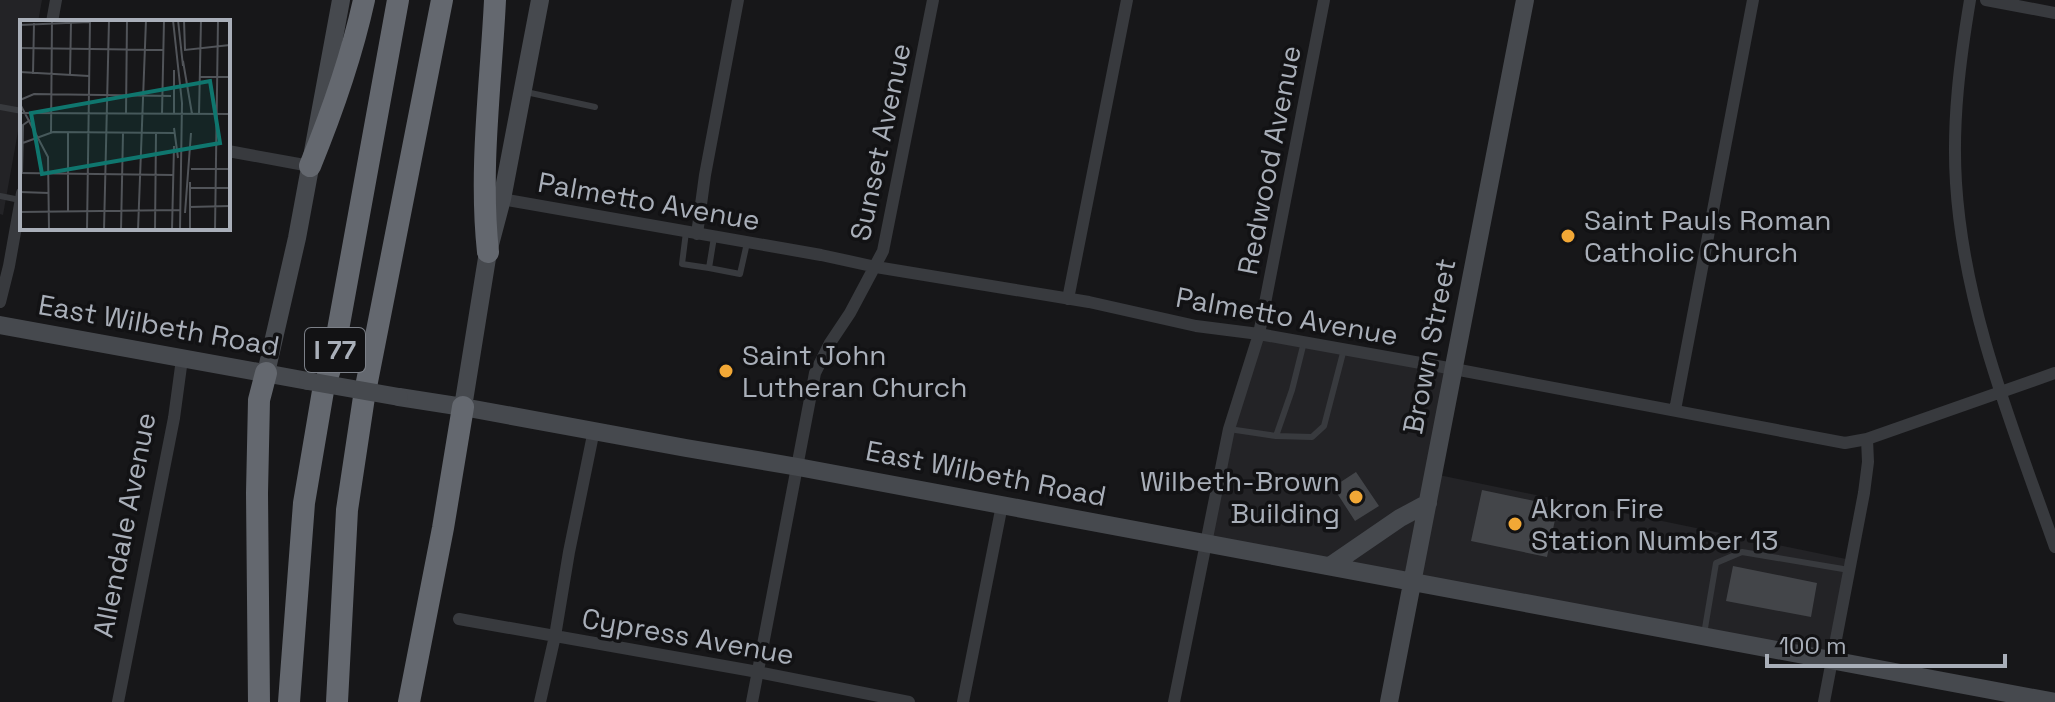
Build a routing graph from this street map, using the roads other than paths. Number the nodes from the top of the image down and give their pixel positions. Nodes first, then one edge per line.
1 (56, 0) edge
2 (341, 0) edge
3 (364, 0) edge
4 (398, 0) edge
5 (442, 0) edge
6 (495, 0) edge
7 (540, 0) edge
8 (738, 0) edge
9 (933, 0) edge
10 (1127, 0) edge
11 (1324, 0) edge
12 (1525, 0) edge
13 (1753, 0) edge
14 (1970, 0) edge
15 (1986, 0) edge
16 (2055, 13) edge
17 (52, 20) edge
18 (522, 91) junction
19 (0, 107) edge
20 (595, 107) dead end
21 (20, 111) edge
22 (230, 151) edge
23 (310, 166) junction
24 (0, 196) edge
25 (20, 197) edge
26 (502, 199) junction
27 (20, 203) edge
28 (691, 233) junction
29 (714, 237) junction
30 (747, 243) junction
31 (488, 252) junction
32 (876, 267) junction
33 (709, 268) junction
34 (1068, 299) junction
35 (0, 302) edge
36 (0, 325) edge
37 (1259, 334) junction
38 (1304, 342) junction
39 (1344, 349) junction
40 (182, 359) junction
41 (1454, 369) junction
42 (266, 373) junction
43 (2055, 373) edge
44 (2000, 392) junction
45 (463, 407) junction
46 (1675, 410) junction
47 (1229, 429) junction
48 (594, 430) junction
49 (1276, 436) junction
50 (1867, 439) junction
51 (798, 467) junction
52 (1428, 503) junction
53 (1002, 505) junction
54 (1204, 543) junction
55 (2055, 547) edge
56 (1330, 566) junction
57 (1849, 570) junction
58 (1412, 582) junction
59 (459, 619) dead end
60 (555, 636) junction
61 (1703, 636) junction
62 (1832, 660) junction
63 (758, 672) junction
64 (118, 702) edge
65 (259, 702) edge
66 (289, 702) edge
67 (337, 702) edge
68 (409, 702) edge
69 (540, 702) edge
70 (752, 702) edge
71 (909, 702) edge
72 (963, 702) edge
73 (1174, 702) edge
74 (1389, 702) edge
75 (1824, 702) edge
76 (2055, 702) edge

1 - 17 street
2 - 23 main road
3 - 23 highway
4 - 66 highway, I 77
5 - 67 highway, I 77
6 - 31 highway
7 - 18 main road
8 - 28 street
9 - 32 street, Sunset Avenue
10 - 34 street
11 - 37 street, Redwood Avenue
12 - 41 main road, Brown Street
13 - 46 street
14 - 44 street
15 - 16 street
18 - 20 lane
18 - 26 main road
19 - 21 lane
22 - 23 street
23 - 42 main road
24 - 25 lane
26 - 28 street, Palmetto Avenue
26 - 31 main road
27 - 35 street
28 - 29 street, Palmetto Avenue
28 - 33 lane
29 - 30 street, Palmetto Avenue
29 - 33 lane
30 - 32 street, Palmetto Avenue
30 - 33 lane
31 - 45 main road
32 - 34 street, Palmetto Avenue
32 - 51 street, Sunset Avenue
34 - 37 street, Palmetto Avenue
36 - 40 main road, East Wilbeth Road
37 - 38 street, Palmetto Avenue
37 - 47 street, Redwood Avenue
38 - 39 street, Palmetto Avenue
38 - 49 lane
39 - 41 street, Palmetto Avenue
39 - 49 lane
40 - 42 main road, East Wilbeth Road
40 - 64 street, Allendale Avenue
41 - 46 street, Palmetto Avenue
41 - 52 main road, Brown Street
42 - 45 main road, East Wilbeth Road, bridge
42 - 65 highway
43 - 44 street, Palmetto Avenue
44 - 50 street, Palmetto Avenue
44 - 55 street
45 - 48 main road, East Wilbeth Road
45 - 68 highway
46 - 50 street, Palmetto Avenue
47 - 49 lane
47 - 54 street, Redwood Avenue
48 - 51 main road, East Wilbeth Road
48 - 60 street
50 - 57 street
51 - 53 main road, East Wilbeth Road
51 - 63 street, Sunset Avenue
52 - 56 main road
52 - 58 main road, Brown Street
53 - 54 main road, East Wilbeth Road
53 - 72 street
54 - 56 main road, East Wilbeth Road
54 - 73 street, Redwood Avenue
56 - 58 main road, East Wilbeth Road
57 - 61 lane
57 - 62 street
58 - 61 main road, East Wilbeth Road
58 - 74 main road, Brown Street
59 - 60 street, Cypress Avenue
60 - 63 street, Cypress Avenue
60 - 69 street
61 - 62 main road, East Wilbeth Road
62 - 75 street
62 - 76 main road, East Wilbeth Road
63 - 70 street, Sunset Avenue
63 - 71 street, Cypress Avenue

